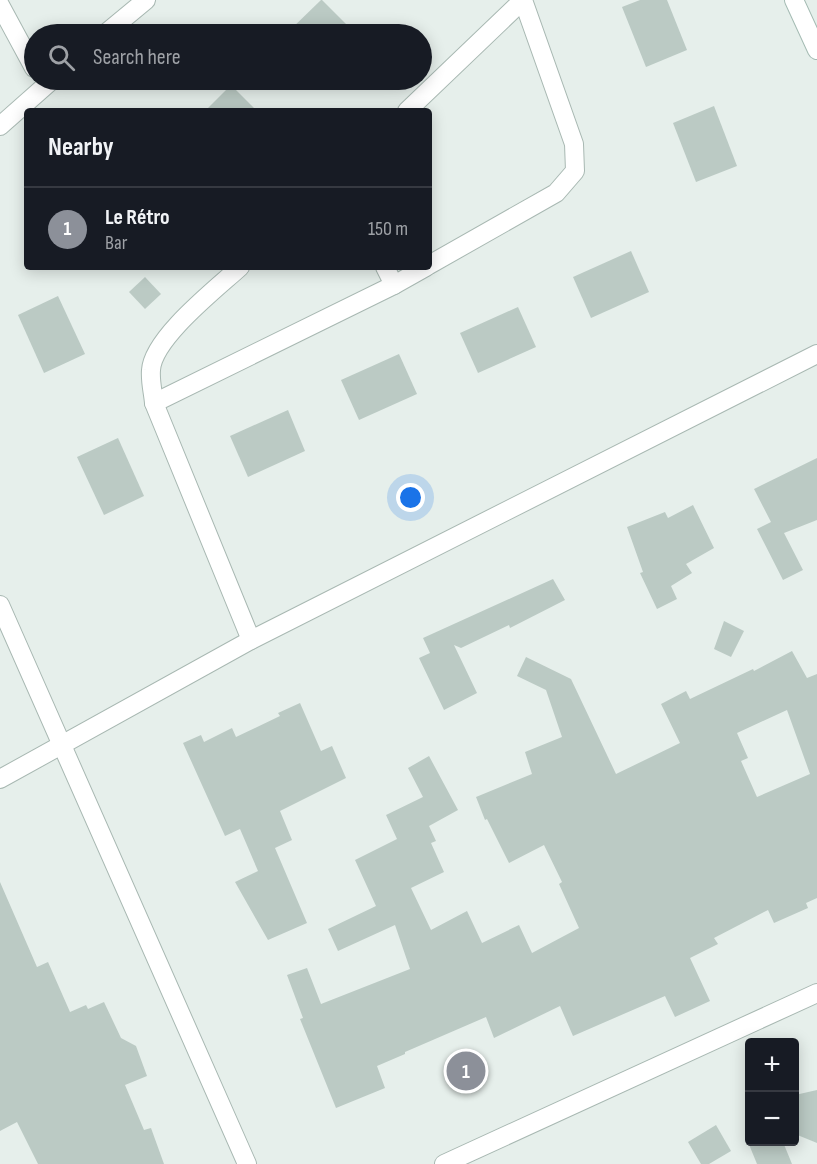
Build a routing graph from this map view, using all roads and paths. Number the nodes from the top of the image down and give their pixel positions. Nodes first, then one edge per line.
1 (146, 0) edge
2 (523, 0) edge
3 (794, 0) edge
4 (0, 5) edge
5 (117, 24) edge
6 (24, 49) edge
7 (817, 50) edge
8 (432, 87) edge
9 (38, 90) edge
10 (429, 90) edge
11 (410, 108) edge
12 (0, 126) edge
13 (432, 263) edge
14 (237, 270) edge
15 (386, 270) edge
16 (420, 270) edge
17 (394, 285) junction
18 (817, 354) edge
19 (154, 403) junction
20 (0, 605) edge
21 (251, 640) junction
22 (61, 746) junction
23 (0, 779) edge
24 (817, 993) edge
25 (247, 1164) edge
26 (444, 1164) edge

1 - 5 street
2 - 8 street
2 - 13 street
3 - 7 street
4 - 6 street
9 - 12 street
10 - 11 street
14 - 19 street
15 - 17 street
16 - 17 street
17 - 19 street
18 - 21 street
19 - 21 street
20 - 22 street
21 - 22 street
22 - 23 street
22 - 25 street
24 - 26 street

